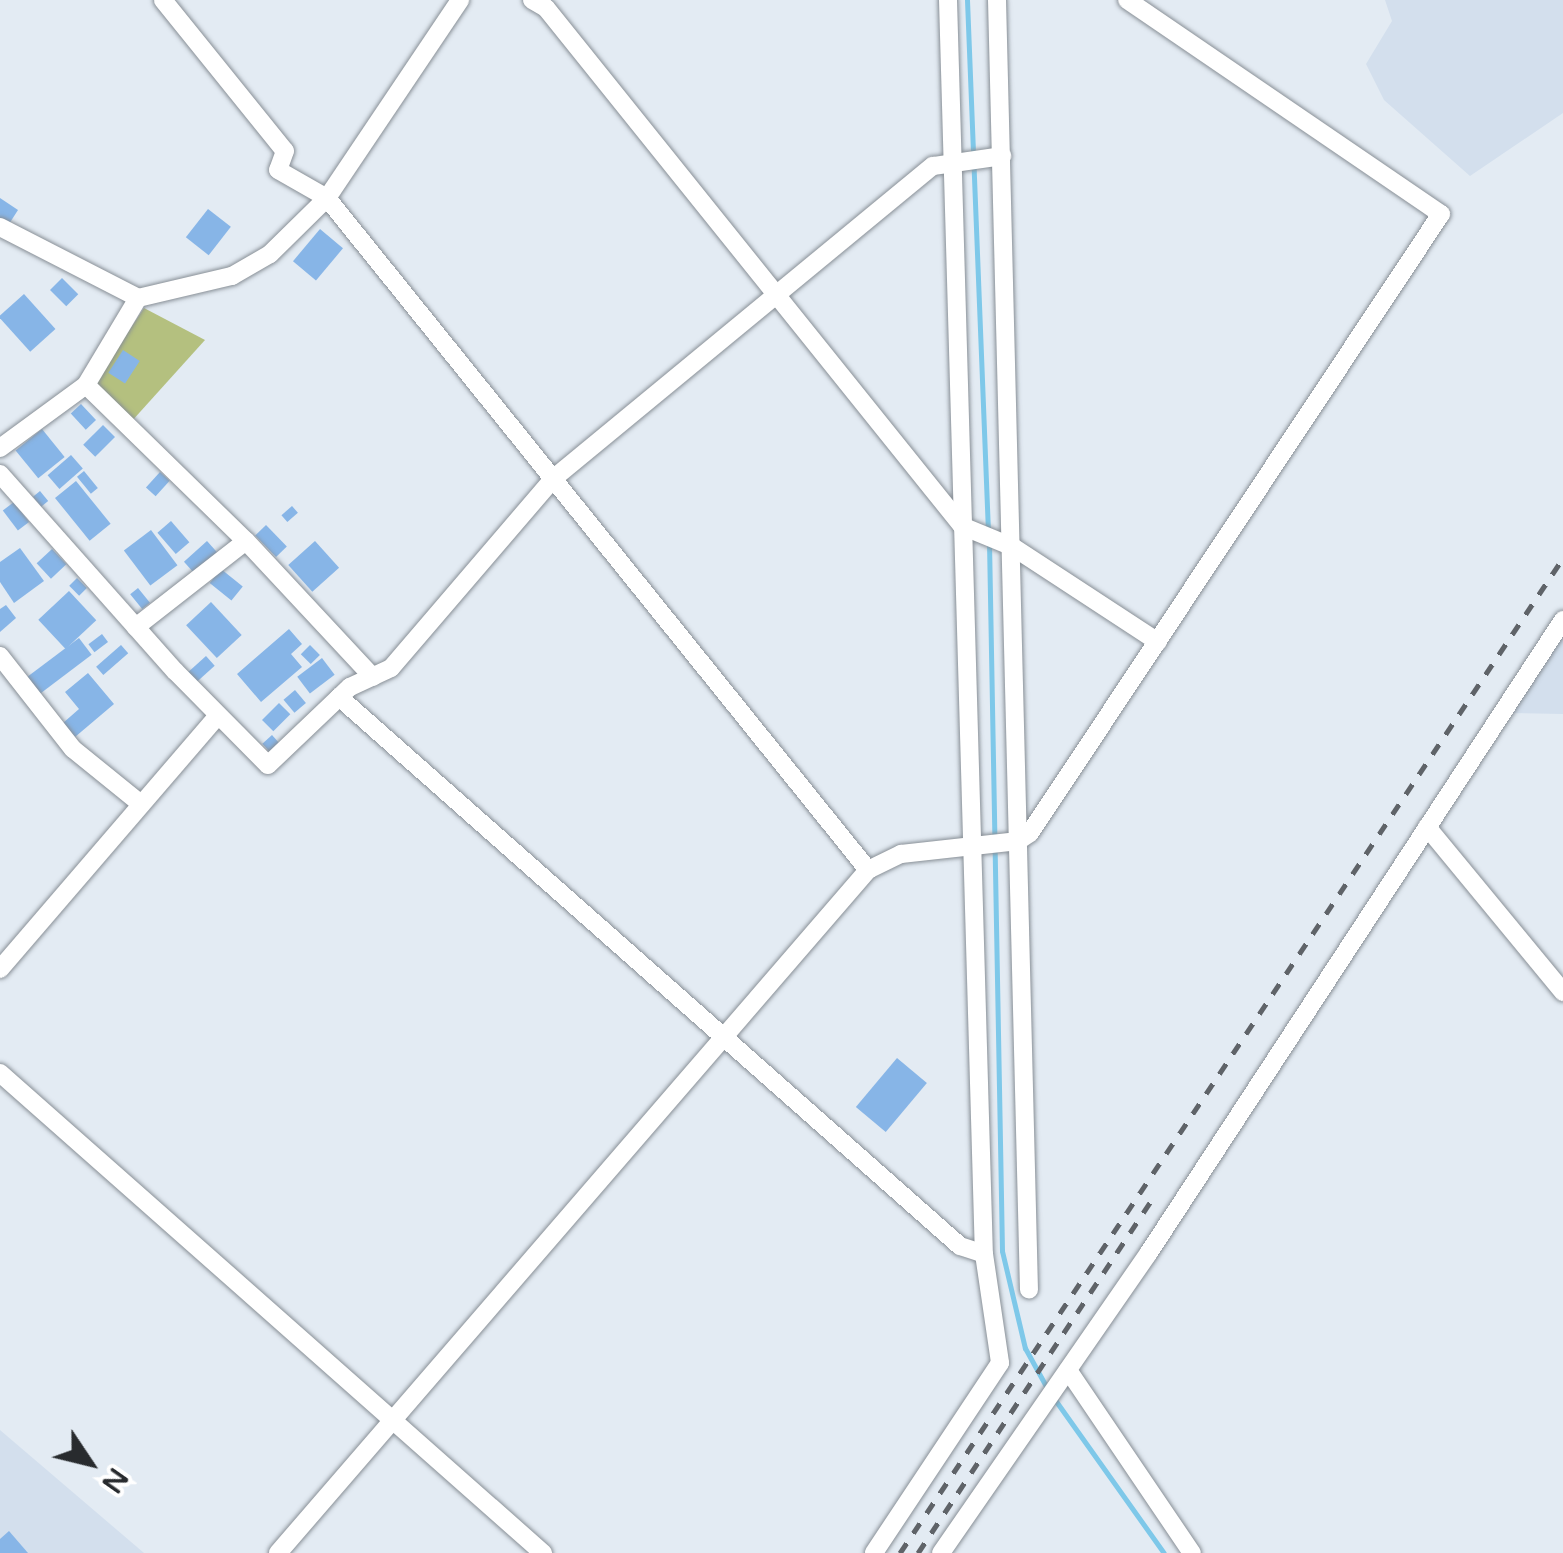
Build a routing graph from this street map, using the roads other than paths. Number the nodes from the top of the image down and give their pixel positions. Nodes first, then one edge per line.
1 (162, 0) edge
2 (460, 0) edge
3 (532, 0) edge
4 (948, 0) edge
5 (997, 0) edge
6 (1127, 0) edge
7 (1002, 156) junction
8 (951, 159) junction
9 (328, 198) junction
10 (0, 226) edge
11 (138, 298) junction
12 (773, 298) junction
13 (86, 385) junction
14 (0, 448) edge
15 (0, 474) edge
16 (554, 478) junction
17 (962, 526) junction
18 (246, 541) junction
19 (1013, 546) junction
20 (1563, 620) edge
21 (136, 626) junction
22 (1158, 642) junction
23 (0, 656) edge
24 (372, 677) junction
25 (340, 697) junction
26 (217, 717) junction
27 (142, 804) junction
28 (1426, 827) junction
29 (1018, 841) junction
30 (972, 842) junction
31 (868, 870) junction
32 (0, 969) edge
33 (1563, 992) edge
34 (724, 1038) junction
35 (0, 1073) edge
36 (984, 1254) junction
37 (1029, 1290) dead end
38 (1068, 1370) junction
39 (390, 1420) junction
40 (278, 1553) edge
41 (543, 1553) edge
42 (874, 1553) edge
43 (941, 1553) edge
44 (1192, 1553) edge

1 - 9 street
2 - 9 street
3 - 12 street
4 - 8 street
5 - 7 street
6 - 22 street
7 - 8 street
7 - 19 street
8 - 12 street
8 - 17 street
9 - 11 street
9 - 16 street
10 - 11 street
11 - 13 street
12 - 16 street
12 - 17 street
13 - 14 street
13 - 18 street
15 - 21 street
16 - 24 street
16 - 31 street
17 - 19 street
17 - 30 street
18 - 21 street
18 - 24 street
19 - 22 street
19 - 29 street
20 - 28 street
21 - 26 street
22 - 29 street
23 - 27 street
24 - 25 street
25 - 26 street
25 - 34 street
26 - 27 street
27 - 32 street
28 - 33 street
28 - 38 street
29 - 30 street
29 - 37 street
30 - 31 street
30 - 36 street
31 - 34 street
34 - 36 street
34 - 39 street
35 - 39 street
36 - 42 street
38 - 43 street
38 - 44 street
39 - 40 street
39 - 41 street

